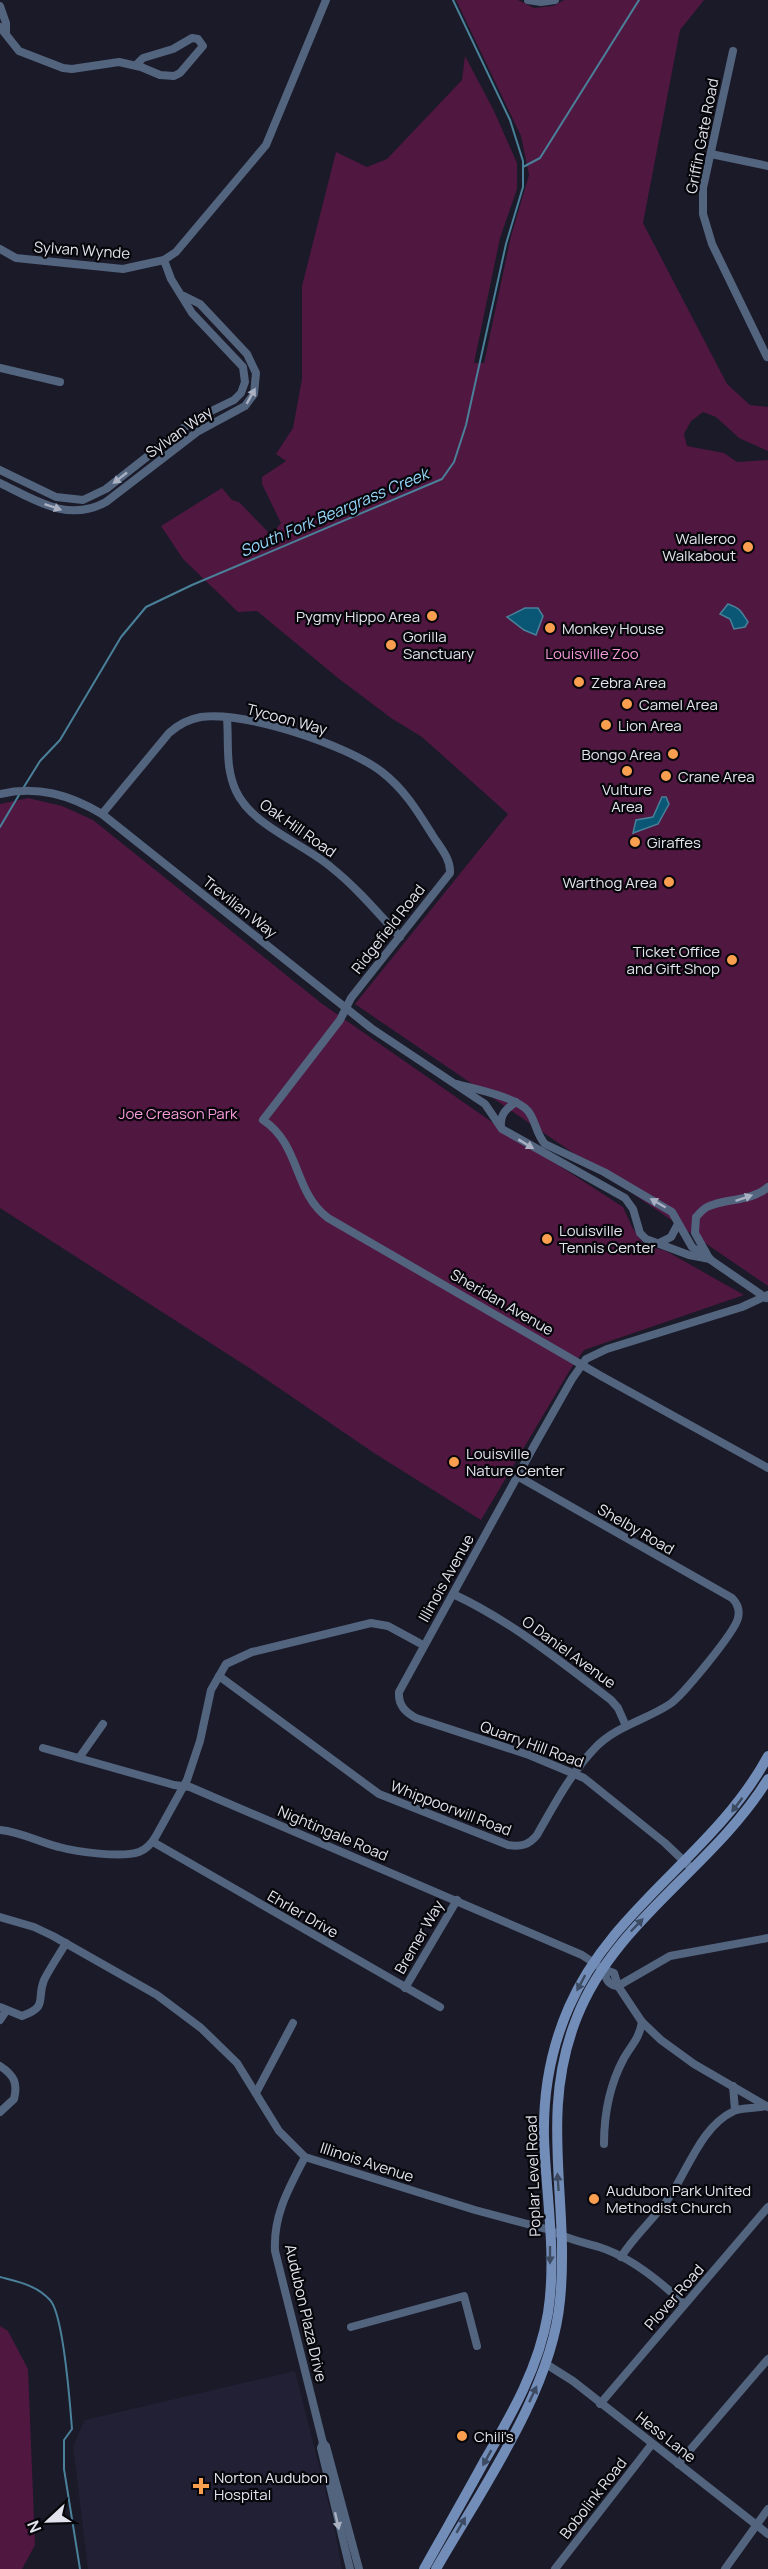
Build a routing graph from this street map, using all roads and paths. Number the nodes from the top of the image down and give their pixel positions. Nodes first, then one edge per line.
1 (326, 0) edge
2 (528, 0) edge
3 (555, 0) edge
4 (0, 6) edge
5 (3, 30) edge
6 (733, 51) dead end
7 (136, 65) junction
8 (711, 154) junction
9 (768, 166) edge
10 (0, 249) edge
11 (164, 260) junction
12 (184, 296) junction
13 (767, 357) edge
14 (0, 368) edge
15 (60, 382) dead end
16 (225, 404) junction
17 (230, 414) junction
18 (0, 470) edge
19 (0, 483) edge
20 (227, 718) junction
21 (2, 794) edge
22 (102, 814) junction
23 (450, 867) joint
24 (400, 937) junction
25 (346, 1008) junction
26 (450, 1081) junction
27 (516, 1102) junction
28 (263, 1120) joint
29 (502, 1129) junction
30 (768, 1187) edge
31 (678, 1224) junction
32 (659, 1243) junction
33 (710, 1259) junction
34 (767, 1297) edge
35 (582, 1364) junction
36 (768, 1468) edge
37 (519, 1477) junction
38 (453, 1594) junction
39 (737, 1605) joint
40 (423, 1645) junction
41 (219, 1676) junction
42 (103, 1724) dead end
43 (626, 1726) junction
44 (43, 1748) dead end
45 (768, 1756) edge
46 (79, 1758) junction
47 (575, 1774) junction
48 (768, 1779) edge
49 (182, 1786) junction
50 (0, 1830) edge
51 (153, 1842) junction
52 (689, 1866) junction
53 (457, 1900) junction
54 (0, 1917) edge
55 (768, 1938) edge
56 (66, 1943) junction
57 (598, 1965) junction
58 (618, 1986) junction
59 (405, 1988) junction
60 (440, 2007) dead end
61 (3, 2009) edge
62 (0, 2020) edge
63 (642, 2022) junction
64 (293, 2023) dead end
65 (655, 2035) junction
66 (640, 2037) junction
67 (0, 2066) edge
68 (733, 2086) junction
69 (256, 2093) junction
70 (767, 2106) edge
71 (735, 2110) junction
72 (0, 2112) edge
73 (604, 2144) dead end
74 (305, 2157) junction
75 (768, 2207) edge
76 (550, 2230) junction
77 (561, 2236) junction
78 (621, 2257) junction
79 (684, 2304) junction
80 (351, 2327) dead end
81 (477, 2346) dead end
82 (768, 2359) edge
83 (546, 2364) junction
84 (600, 2404) junction
85 (323, 2443) junction
86 (652, 2444) junction
87 (678, 2464) junction
88 (768, 2509) edge
89 (757, 2525) junction
90 (768, 2534) edge
91 (350, 2569) edge
92 (359, 2569) edge
93 (424, 2569) edge
94 (436, 2569) edge
95 (555, 2569) edge
96 (725, 2569) edge

1 - 11 street
2 - 3 street
4 - 5 street
5 - 7 street
6 - 8 street, Griffin Gate Road
7 - 7 street
8 - 9 street
8 - 13 street, Griffin Gate Road
10 - 11 street, Sylvan Wynde
11 - 12 street, Sylvan Way
12 - 16 street, Sylvan Way
17 -> 12 street, Sylvan Way
14 - 15 street
16 - 17 street
16 -> 18 street, Sylvan Way
19 -> 17 street, Sylvan Way
20 - 22 street, Tycoon Way
20 - 23 street, Tycoon Way
20 - 24 street, Oak Hill Road
21 - 22 street, Trevilian Way
22 - 25 street, Trevilian Way
23 - 24 street, Ridgefield Road
24 - 25 street, Ridgefield Road
25 - 26 street, Trevilian Way
25 - 28 street, Ridgefield Road
26 - 27 street, Trevilian Way
26 - 29 street, Trevilian Way
27 - 29 street
31 -> 27 street, Trevilian Way
28 - 35 street, Sheridan Avenue
29 -> 32 street, Trevilian Way
33 -> 30 street
31 - 32 street
31 - 33 street, Trevilian Way
32 - 33 street, Trevilian Way
33 - 34 street, Trevilian Way
34 - 35 street, Illinois Avenue
35 - 36 street, Sheridan Avenue
35 - 37 street, Illinois Avenue
37 - 38 street, Illinois Avenue
37 - 39 street, Shelby Road
38 - 40 street, Illinois Avenue
38 - 43 street, O Daniel Avenue
39 - 43 street, Whippoorwill Road
40 - 41 street, Illinois Avenue
40 - 47 street, Quarry Hill Road
41 - 47 street, Whippoorwill Road
41 - 49 street, Illinois Avenue
42 - 46 street
43 - 47 street, Whippoorwill Road
44 - 46 street, Nightingale Road
45 -> 52 main road, Poplar Level Road
46 - 49 street, Nightingale Road
47 - 52 street, Quarry Hill Road
48 - 52 main road, Poplar Level Road
49 - 51 street, Illinois Avenue
49 - 53 street, Nightingale Road
50 - 51 street
51 - 59 street, Ehrler Drive
52 - 57 main road, Poplar Level Road
53 - 57 street, Nightingale Road
53 - 59 street, Bremer Way
54 - 56 street, Illinois Avenue
55 - 58 street
56 - 61 street
56 - 69 street, Illinois Avenue
57 - 58 street
57 -> 76 main road, Poplar Level Road
77 -> 57 main road, Poplar Level Road
58 - 63 street
59 - 60 street, Ehrler Drive
61 - 62 street
63 - 65 street
63 - 66 street
64 - 69 street
65 - 66 street
65 - 68 street
66 - 73 street
67 - 72 street
68 - 70 street
68 - 71 street
69 - 74 street, Illinois Avenue
70 - 71 street
71 - 78 street
74 - 76 street, Illinois Avenue
74 - 85 street, Audubon Plaza Drive
75 - 79 street, Plover Road
76 - 77 street, Illinois Avenue
76 -> 93 main road, Poplar Level Road
77 - 78 street, Illinois Avenue
77 - 83 main road, Poplar Level Road
78 - 79 street, Illinois Avenue
79 - 84 street, Plover Road
80 - 81 street
82 - 87 street
83 - 84 street, Hess Lane
94 -> 83 main road, Poplar Level Road
84 - 86 street, Hess Lane
85 -> 91 street, Audubon Plaza Drive
85 - 92 street, Audubon Plaza Drive
86 - 87 street, Hess Lane
86 - 95 street, Bobolink Road
87 - 89 street, Hess Lane
88 - 89 street
89 - 90 street, Hess Lane
89 - 96 street

